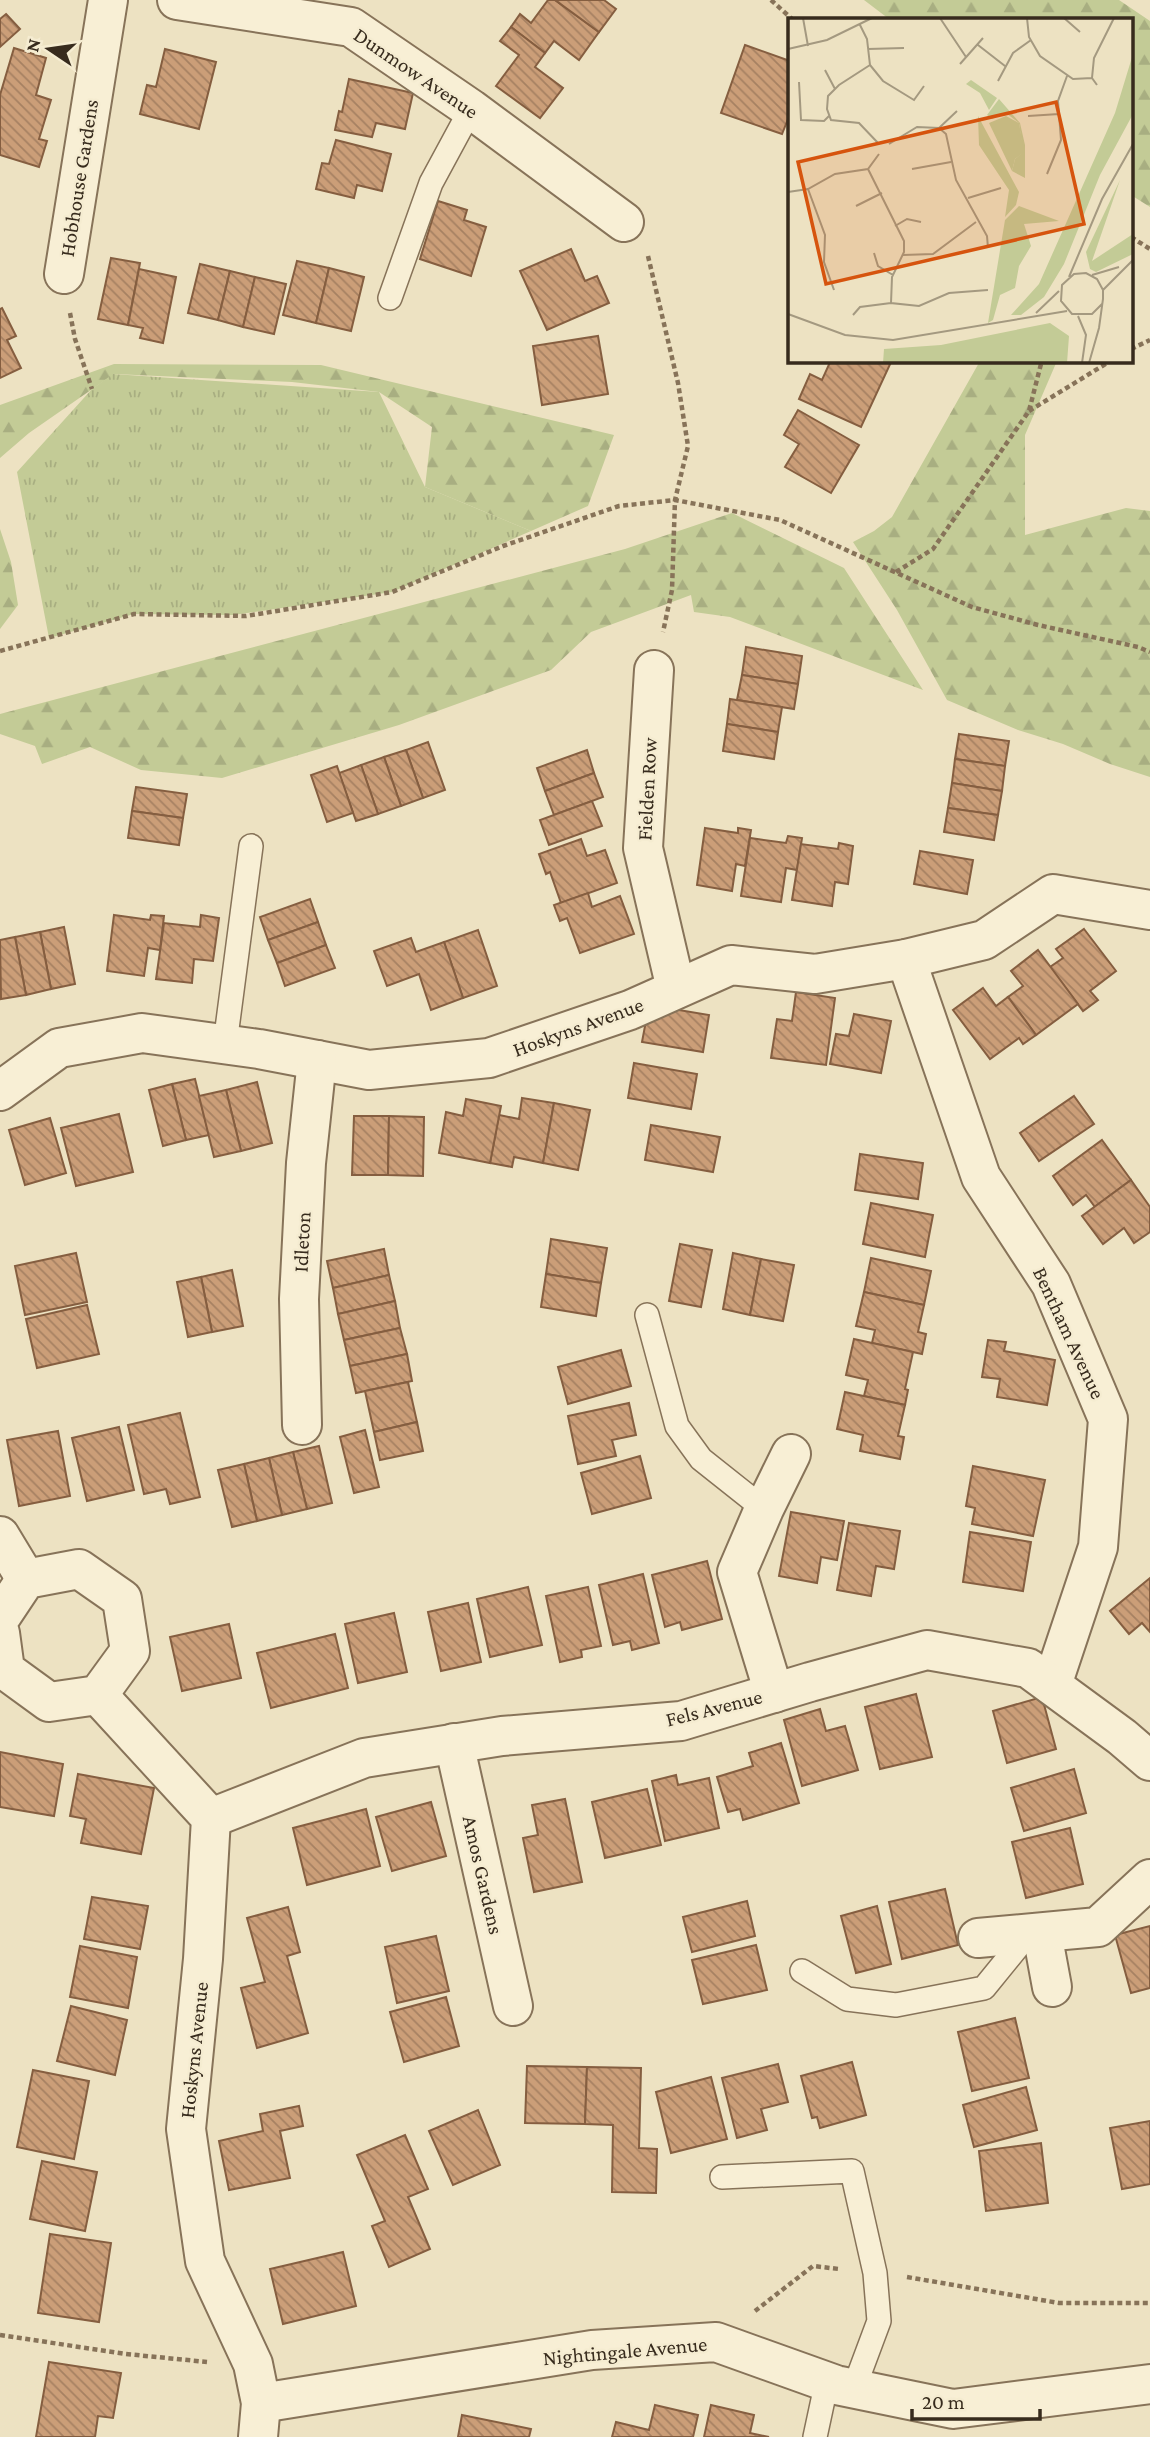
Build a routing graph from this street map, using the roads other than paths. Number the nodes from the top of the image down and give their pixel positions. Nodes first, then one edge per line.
1 (108, 0) edge
2 (177, 0) edge
3 (253, 6) edge
4 (471, 109) junction
5 (624, 222) road end
6 (64, 274) road end
7 (390, 298) dead end
8 (654, 670) road end
9 (251, 846) dead end
10 (1150, 910) edge
11 (906, 959) junction
12 (676, 989) junction
13 (225, 1044) junction
14 (317, 1060) junction
15 (0, 1091) edge
16 (647, 1315) dead end
17 (302, 1425) dead end
18 (791, 1454) dead end
19 (764, 1509) junction
20 (0, 1536) edge
21 (26, 1579) junction
22 (0, 1618) edge
23 (2, 1659) edge
24 (1052, 1685) junction
25 (774, 1693) junction
26 (98, 1695) junction
27 (454, 1743) junction
28 (1150, 1761) edge
29 (211, 1818) junction
30 (1150, 1879) edge
31 (1035, 1933) junction
32 (978, 1938) dead end
33 (802, 1971) dead end
34 (1052, 1987) dead end
35 (513, 2006) dead end
36 (722, 2177) dead end
37 (1150, 2384) edge
38 (841, 2385) junction
39 (260, 2420) edge
40 (816, 2437) edge

1 - 6 street, Hobhouse Gardens
2 - 3 street, Dunmow Avenue
3 - 4 street, Dunmow Avenue
4 - 5 street, Dunmow Avenue
4 - 7 lane
8 - 12 street, Fielden Row
9 - 13 lane
10 - 11 street, Hoskyns Avenue
11 - 12 street, Hoskyns Avenue
11 - 24 street, Bentham Avenue
12 - 14 street, Hoskyns Avenue
13 - 14 street, Hoskyns Avenue
13 - 15 street, Hoskyns Avenue
14 - 17 street, Idleton
16 - 19 lane
18 - 19 street
19 - 25 street
20 - 21 street
21 - 22 street
21 - 26 street
23 - 26 street
24 - 25 street, Fels Avenue
24 - 28 street, Fels Avenue
25 - 27 street, Fels Avenue
26 - 29 street
27 - 29 street, Fels Avenue
27 - 35 street, Amos Gardens
29 - 39 street, Hoskyns Avenue
30 - 31 street
31 - 32 street
31 - 33 lane
31 - 34 street
36 - 38 lane
37 - 38 street, Nightingale Avenue
38 - 39 street, Nightingale Avenue
38 - 40 lane

